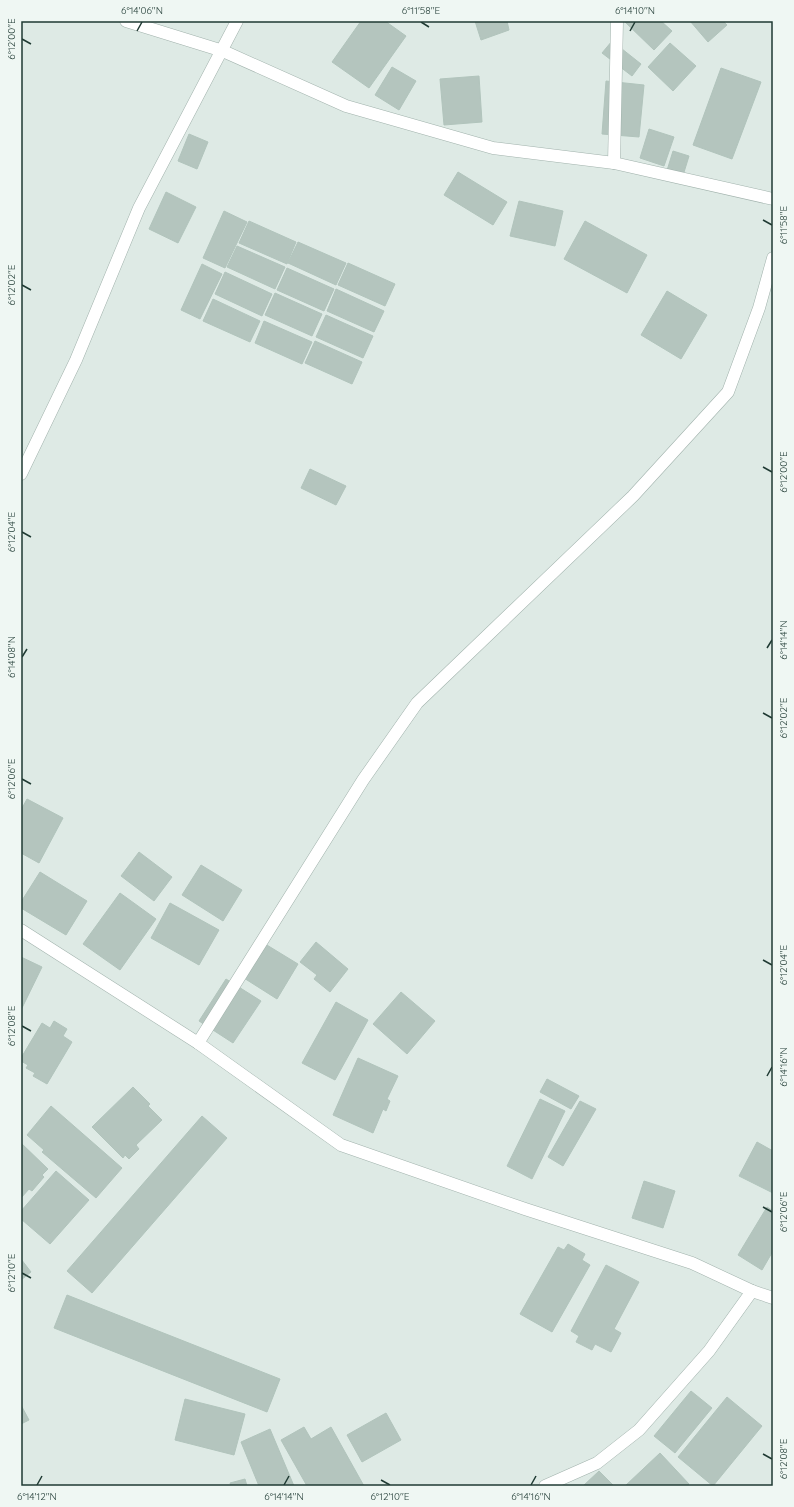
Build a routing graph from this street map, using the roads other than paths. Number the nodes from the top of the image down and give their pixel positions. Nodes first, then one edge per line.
1 (126, 21) edge
2 (237, 21) edge
3 (617, 21) edge
4 (223, 51) junction
5 (614, 163) junction
6 (773, 199) edge
7 (773, 258) edge
8 (21, 474) edge
9 (21, 930) edge
10 (198, 1043) junction
11 (752, 1291) junction
12 (773, 1298) edge
13 (544, 1486) edge

1 - 4 street
2 - 4 street
3 - 5 street
4 - 5 street
4 - 8 street
5 - 6 street
7 - 10 street
9 - 10 street
10 - 11 street
11 - 12 street
11 - 13 street

